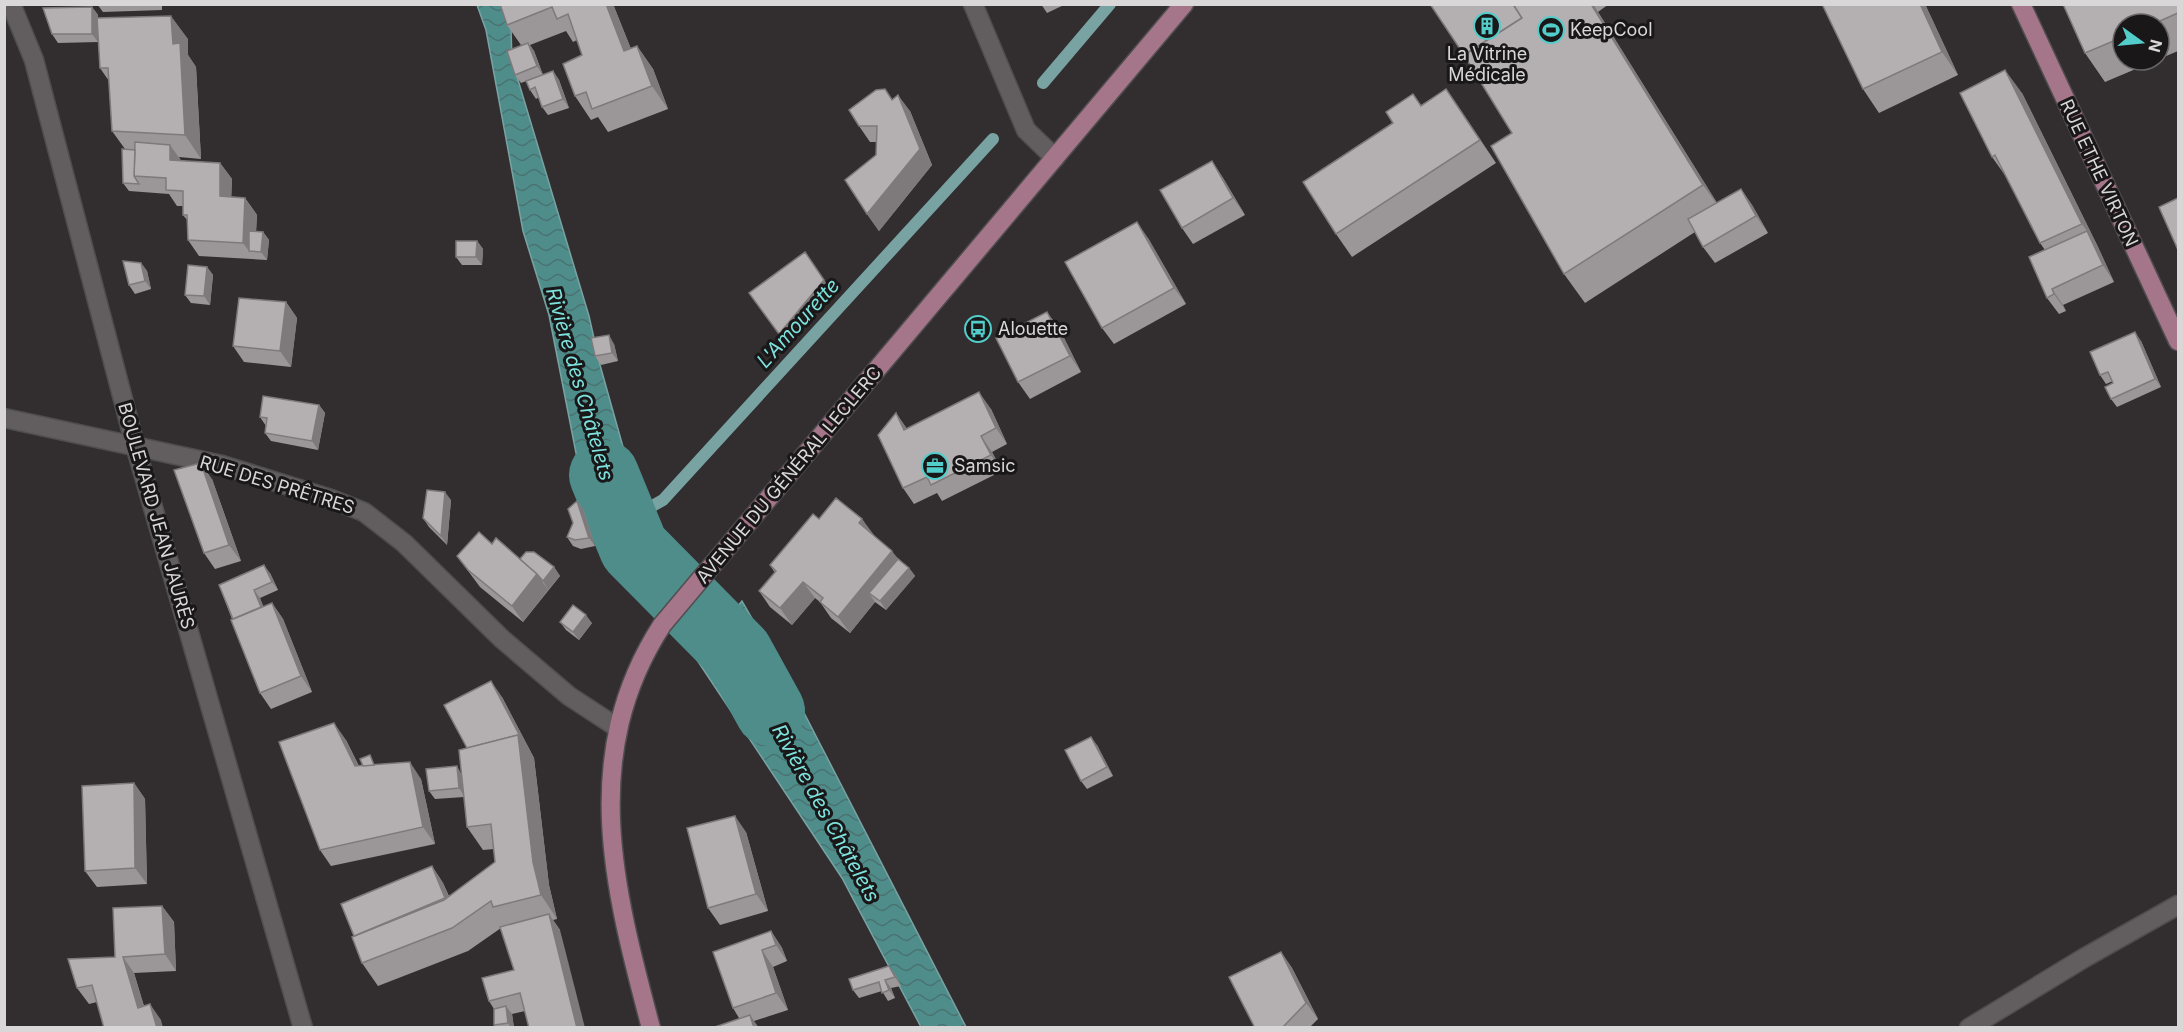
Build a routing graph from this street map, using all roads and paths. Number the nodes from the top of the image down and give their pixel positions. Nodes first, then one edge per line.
1 (11, 4) edge
2 (973, 4) edge
3 (1184, 4) edge
4 (2021, 4) edge
5 (1055, 158) junction
6 (2178, 341) edge
7 (4, 418) edge
8 (135, 445) junction
9 (618, 728) junction
10 (2178, 905) edge
11 (303, 1028) edge
12 (651, 1028) edge
13 (1969, 1028) edge

1 - 8 street, BOULEVARD JEAN JAURÈS
2 - 5 street
3 - 5 main road, AVENUE DU GÉNÉRAL LECLERC
4 - 6 main road, RUE ETHE VIRTON
5 - 9 main road, AVENUE DU GÉNÉRAL LECLERC
7 - 8 street, RUE DES PRÊTRES
8 - 9 street, RUE DES PRÊTRES
8 - 11 street, BOULEVARD JEAN JAURÈS
9 - 12 main road, AVENUE DU GÉNÉRAL LECLERC
10 - 13 street

